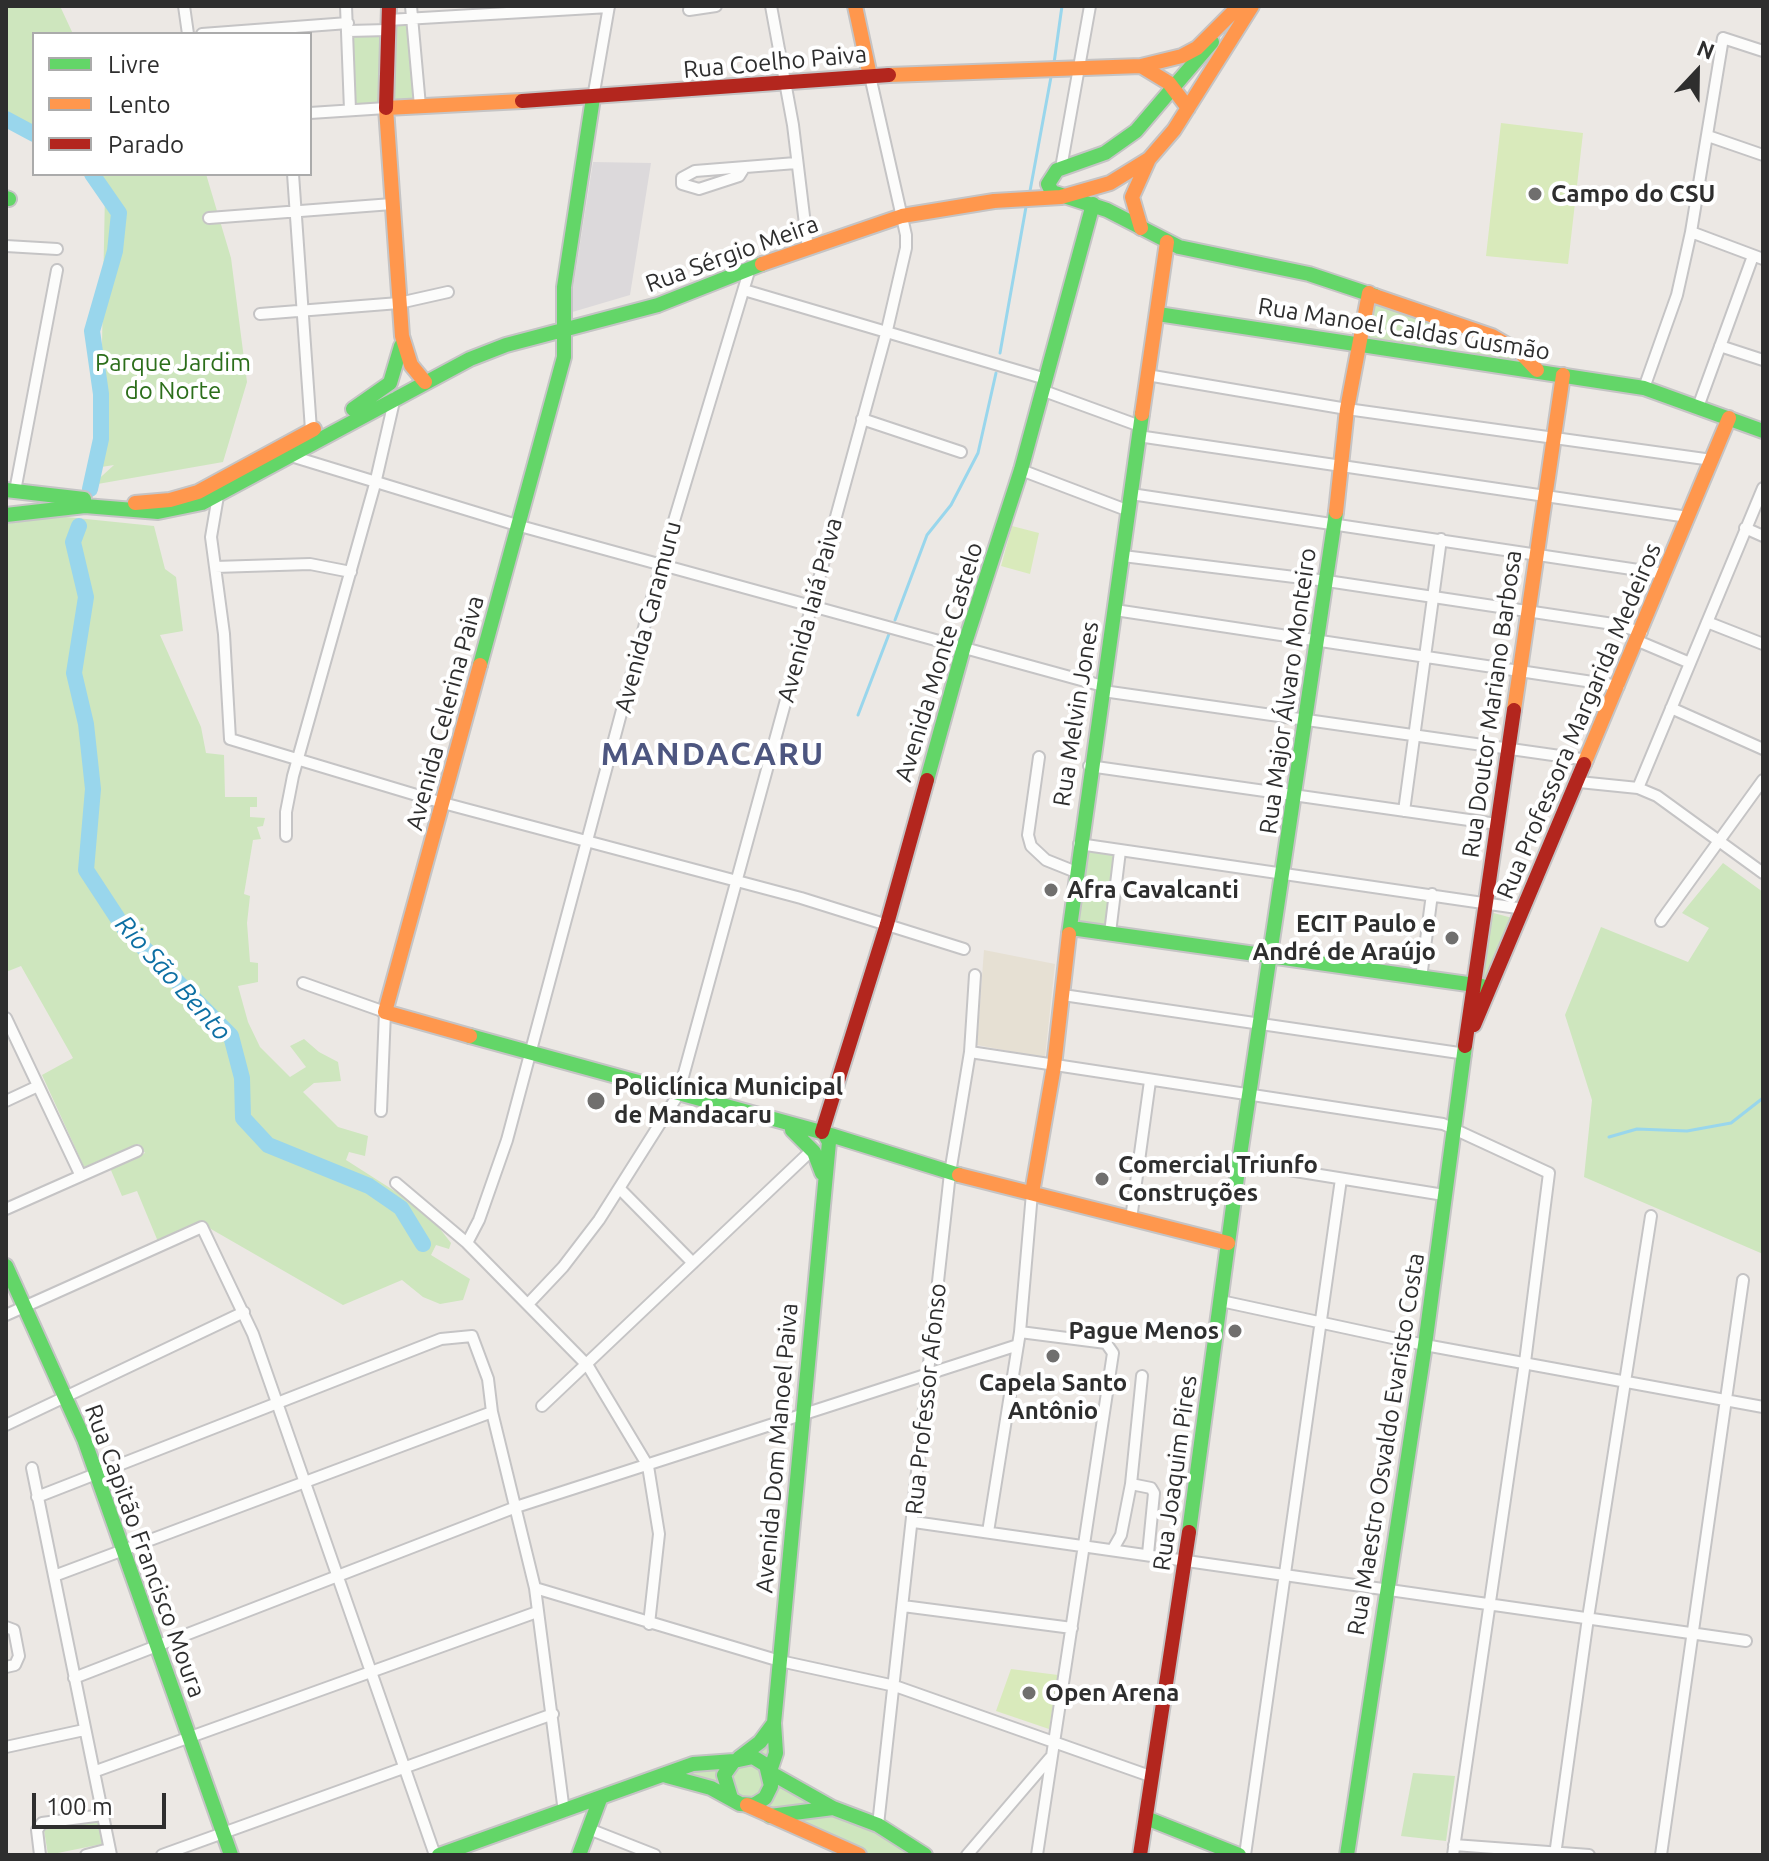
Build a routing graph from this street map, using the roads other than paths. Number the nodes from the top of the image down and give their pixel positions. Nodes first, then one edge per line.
1 (184, 6) edge
2 (346, 6) edge
3 (411, 6) edge
4 (609, 6) edge
5 (716, 6) edge
6 (771, 6) edge
7 (855, 6) edge
8 (1090, 6) edge
9 (1239, 6) edge
10 (1252, 6) edge
11 (689, 10) dead end
12 (388, 19) edge
13 (413, 19) junction
14 (1229, 19) junction
15 (348, 27) junction
16 (188, 32) edge
17 (244, 32) edge
18 (1763, 51) edge
19 (1141, 66) junction
20 (1079, 71) junction
21 (870, 76) junction
22 (785, 84) junction
23 (1174, 89) junction
24 (593, 98) junction
25 (420, 106) junction
26 (386, 108) junction
27 (1188, 108) junction
28 (350, 110) junction
29 (312, 113) edge
30 (1708, 136) junction
31 (1763, 153) edge
32 (1149, 159) junction
33 (796, 163) junction
34 (744, 168) junction
35 (1061, 168) junction
36 (293, 176) edge
37 (1061, 197) junction
38 (392, 204) junction
39 (1093, 204) junction
40 (295, 214) junction
41 (902, 216) junction
42 (209, 218) dead end
43 (1141, 228) junction
44 (1691, 232) junction
45 (1167, 242) junction
46 (6, 246) edge
47 (57, 249) dead end
48 (808, 249) junction
49 (1758, 257) edge
50 (750, 268) junction
51 (57, 270) dead end
52 (744, 290) junction
53 (448, 292) dead end
54 (1369, 293) junction
55 (399, 303) junction
56 (302, 310) junction
57 (260, 314) dead end
58 (1158, 314) junction
59 (564, 328) junction
60 (887, 330) junction
61 (402, 336) junction
62 (1359, 345) junction
63 (1720, 346) junction
64 (1763, 360) edge
65 (1537, 370) junction
66 (1147, 375) junction
67 (1563, 375) junction
68 (425, 382) junction
69 (1045, 385) junction
70 (1644, 388) junction
71 (395, 397) junction
72 (1698, 407) junction
73 (1347, 409) junction
74 (1729, 418) junction
75 (862, 419) junction
76 (311, 430) junction
77 (1139, 431) junction
78 (1763, 431) edge
79 (1555, 437) junction
80 (961, 452) dead end
81 (291, 456) junction
82 (1712, 460) junction
83 (1343, 466) junction
84 (1021, 470) junction
85 (375, 484) junction
86 (1763, 488) edge
87 (11, 491) edge
88 (1131, 494) junction
89 (218, 496) junction
90 (1544, 496) junction
91 (1129, 511) junction
92 (6, 515) edge
93 (1688, 517) junction
94 (1334, 524) junction
95 (520, 526) junction
96 (1745, 528) junction
97 (1763, 536) edge
98 (1441, 539) junction
99 (1536, 553) junction
100 (1123, 556) junction
101 (661, 564) junction
102 (215, 567) junction
103 (351, 572) junction
104 (1665, 574) junction
105 (1327, 581) junction
106 (1433, 599) junction
107 (810, 606) junction
108 (1115, 610) junction
109 (1528, 613) junction
110 (1707, 622) junction
111 (1640, 636) junction
112 (1318, 642) junction
113 (1763, 644) edge
114 (964, 646) junction
115 (1426, 656) junction
116 (1690, 663) junction
117 (1520, 671) junction
118 (1620, 686) junction
119 (1103, 689) junction
120 (1671, 708) junction
121 (1307, 718) junction
122 (1414, 734) junction
123 (1510, 747) junction
124 (1763, 749) edge
125 (1039, 757) dead end
126 (299, 758) junction
127 (1588, 760) junction
128 (1089, 766) junction
129 (1763, 780) edge
130 (1579, 782) junction
131 (1638, 788) junction
132 (1296, 796) junction
133 (443, 803) junction
134 (1404, 811) junction
135 (1497, 824) junction
136 (286, 836) dead end
137 (588, 841) junction
138 (1720, 841) junction
139 (1079, 844) junction
140 (1120, 851) junction
141 (1076, 872) junction
142 (1283, 872) junction
143 (1763, 873) edge
144 (737, 882) junction
145 (1432, 894) junction
146 (1487, 901) junction
147 (1524, 909) junction
148 (1661, 921) dead end
149 (887, 924) junction
150 (1071, 928) junction
151 (1110, 933) junction
152 (964, 949) dead end
153 (1272, 956) junction
154 (975, 975) dead end
155 (1421, 978) junction
156 (303, 983) dead end
157 (1474, 984) junction
158 (1490, 987) junction
159 (1063, 995) junction
160 (385, 1012) junction
161 (6, 1018) edge
162 (1262, 1026) junction
163 (1467, 1047) junction
164 (970, 1052) junction
165 (531, 1053) junction
166 (1054, 1066) junction
167 (1150, 1081) junction
168 (38, 1086) junction
169 (678, 1095) junction
170 (1251, 1096) junction
171 (6, 1101) edge
172 (381, 1111) dead end
173 (1453, 1128) junction
174 (819, 1142) junction
175 (137, 1151) dead end
176 (1239, 1162) junction
177 (950, 1173) junction
178 (80, 1174) junction
179 (1341, 1179) junction
180 (396, 1183) dead end
181 (620, 1189) junction
182 (1032, 1193) junction
183 (1444, 1195) junction
184 (6, 1209) edge
185 (1651, 1216) dead end
186 (1131, 1219) junction
187 (467, 1243) junction
188 (1228, 1243) junction
189 (693, 1263) junction
190 (6, 1266) edge
191 (1743, 1280) dead end
192 (1221, 1301) junction
193 (529, 1303) junction
194 (25, 1306) junction
195 (244, 1312) junction
196 (6, 1315) edge
197 (1323, 1323) junction
198 (1020, 1332) junction
199 (1018, 1345) junction
200 (1425, 1345) junction
201 (1525, 1362) junction
202 (588, 1366) junction
203 (928, 1373) junction
204 (1142, 1376) dead end
205 (1623, 1380) junction
206 (66, 1396) junction
207 (1726, 1399) junction
208 (278, 1404) junction
209 (542, 1406) dead end
210 (1763, 1407) edge
211 (492, 1412) junction
212 (802, 1414) junction
213 (6, 1425) edge
214 (648, 1466) junction
215 (32, 1468) dead end
216 (96, 1474) junction
217 (304, 1484) junction
218 (1131, 1484) junction
219 (37, 1497) junction
220 (516, 1507) junction
221 (914, 1522) junction
222 (988, 1532) junction
223 (1086, 1544) junction
224 (1113, 1549) junction
225 (124, 1553) junction
226 (1148, 1554) junction
227 (1185, 1560) junction
228 (338, 1574) junction
229 (54, 1576) junction
230 (1284, 1576) junction
231 (535, 1588) junction
232 (1385, 1590) junction
233 (1490, 1603) junction
234 (903, 1606) junction
235 (537, 1612) junction
236 (1588, 1618) junction
237 (649, 1624) junction
238 (6, 1627) edge
239 (1072, 1628) junction
240 (1693, 1634) junction
241 (1746, 1641) dead end
242 (156, 1645) junction
243 (780, 1661) junction
244 (6, 1667) edge
245 (372, 1674) junction
246 (74, 1678) junction
247 (895, 1686) junction
248 (553, 1714) junction
249 (774, 1723) junction
250 (84, 1730) junction
251 (189, 1739) junction
252 (1055, 1741) junction
253 (6, 1747) edge
254 (1051, 1756) junction
255 (736, 1760) junction
256 (405, 1768) junction
257 (96, 1771) junction
258 (770, 1772) junction
259 (667, 1776) junction
260 (1150, 1776) junction
261 (731, 1798) junction
262 (600, 1799) junction
263 (747, 1805) junction
264 (833, 1808) junction
265 (564, 1812) junction
266 (103, 1815) junction
267 (768, 1817) junction
268 (1146, 1818) junction
269 (878, 1825) junction
270 (589, 1829) junction
271 (223, 1832) junction
272 (905, 1839) junction
273 (1201, 1848) edge
274 (1454, 1850) edge
275 (110, 1852) edge
276 (442, 1854) edge
277 (1555, 1854) edge
278 (40, 1855) edge
279 (86, 1855) edge
280 (162, 1855) edge
281 (231, 1855) edge
282 (579, 1855) edge
283 (655, 1855) edge
284 (859, 1855) edge
285 (898, 1855) edge
286 (925, 1855) edge
287 (967, 1855) edge
288 (1037, 1855) edge
289 (1140, 1855) edge
290 (1242, 1855) edge
291 (1347, 1855) edge
292 (1589, 1855) edge
293 (1661, 1855) edge

1 - 16 street
2 - 15 street
3 - 13 street
4 - 13 street
4 - 24 street
5 - 11 street
6 - 22 street
7 - 21 main road
8 - 20 street
9 - 14 main road
10 - 27 main road
12 - 13 street
12 - 15 street
12 - 26 main road
13 - 25 street
14 - 19 main road, Rua Coelho Paiva
14 - 23 main road
15 - 17 street
15 - 28 street
18 - 30 street
19 - 20 main road, Rua Coelho Paiva
19 - 23 main road
20 - 21 main road, Rua Coelho Paiva
20 - 35 street
21 - 22 main road, Rua Coelho Paiva
21 - 41 street, Avenida Iaiá Paiva
22 - 24 main road, Rua Coelho Paiva
22 - 33 street
23 - 27 main road
23 - 35 main road
24 - 25 main road, Rua Coelho Paiva
24 - 59 main road, Avenida Celerina Paiva
25 - 26 main road, Rua Coelho Paiva
26 - 28 street, Rua Coelho Paiva
26 - 38 main road
27 - 32 main road
28 - 29 street, Rua Coelho Paiva
30 - 31 street
30 - 44 street
32 - 37 main road
32 - 43 main road
33 - 34 street
33 - 48 street
34 - 34 street
35 - 37 main road
36 - 40 street
37 - 39 main road
37 - 41 main road, Rua Sérgio Meira
38 - 40 street
38 - 55 main road
39 - 43 main road
39 - 69 main road, Avenida Monte Castelo
40 - 42 street
40 - 56 street
41 - 48 main road, Rua Sérgio Meira
41 - 60 street, Avenida Iaiá Paiva
43 - 45 main road
44 - 49 street
44 - 70 street
45 - 54 main road
45 - 58 main road, Rua Melvin Jones
46 - 47 street
48 - 50 main road, Rua Sérgio Meira
49 - 63 street
50 - 52 street, Avenida Caramuru
50 - 59 main road, Rua Sérgio Meira
51 - 87 street
52 - 60 street
52 - 101 street, Avenida Caramuru
53 - 55 street
54 - 62 main road, Rua Major Álvaro Monteiro
54 - 65 main road
55 - 56 street
55 - 61 main road
56 - 57 street
56 - 76 street
58 - 62 main road, Rua Manoel Caldas Gusmão
58 - 66 main road, Rua Melvin Jones
59 - 68 main road, Rua Sérgio Meira
59 - 95 main road, Avenida Celerina Paiva
60 - 69 street
60 - 75 street, Avenida Iaiá Paiva
61 - 68 main road
61 - 76 main road
62 - 65 main road, Rua Manoel Caldas Gusmão
62 - 73 main road, Rua Major Álvaro Monteiro
63 - 64 street
63 - 72 street
65 - 67 main road, Rua Manoel Caldas Gusmão
66 - 73 street
66 - 77 main road, Rua Melvin Jones
67 - 70 main road, Rua Manoel Caldas Gusmão
67 - 79 main road, Rua Doutor Mariano Barbosa
68 - 71 main road, Rua Sérgio Meira
69 - 77 street
69 - 84 main road, Avenida Monte Castelo
70 - 72 main road, Rua Manoel Caldas Gusmão
71 - 81 main road, Rua Sérgio Meira
71 - 85 street
72 - 74 main road, Rua Manoel Caldas Gusmão
73 - 79 street
73 - 83 main road, Rua Major Álvaro Monteiro
74 - 78 main road, Rua Manoel Caldas Gusmão
74 - 82 main road, Rua Professora Margarida Medeiros
75 - 80 street
75 - 107 street, Avenida Iaiá Paiva
76 - 87 main road
77 - 83 street
77 - 88 main road, Rua Melvin Jones
79 - 82 street
79 - 90 main road, Rua Doutor Mariano Barbosa
81 - 85 street
81 - 89 main road, Rua Sérgio Meira
82 - 93 main road, Rua Professora Margarida Medeiros
83 - 90 street
83 - 94 main road, Rua Major Álvaro Monteiro
84 - 91 street
84 - 114 main road, Avenida Monte Castelo
85 - 95 street
85 - 103 street
86 - 96 street
88 - 91 main road, Rua Melvin Jones
88 - 94 street
89 - 92 main road, Rua Sérgio Meira
89 - 102 street
90 - 93 street
90 - 99 main road, Rua Doutor Mariano Barbosa
91 - 100 main road, Rua Melvin Jones
93 - 104 main road, Rua Professora Margarida Medeiros
94 - 98 street
94 - 105 main road, Rua Major Álvaro Monteiro
95 - 101 street
95 - 133 main road, Avenida Celerina Paiva
96 - 97 street
96 - 110 street
98 - 99 street
98 - 106 street
99 - 104 street
99 - 109 main road, Rua Doutor Mariano Barbosa
100 - 105 street
100 - 108 main road, Rua Melvin Jones
101 - 107 street
101 - 137 street, Avenida Caramuru
102 - 103 street
102 - 126 street
103 - 126 street
104 - 111 main road, Rua Professora Margarida Medeiros
105 - 106 street
105 - 112 main road, Rua Major Álvaro Monteiro
106 - 109 street
106 - 115 street
107 - 114 street
107 - 144 street, Avenida Iaiá Paiva
108 - 112 street
108 - 119 main road, Rua Melvin Jones
109 - 111 street
109 - 117 main road, Rua Doutor Mariano Barbosa
110 - 113 street
110 - 116 street
111 - 116 street
111 - 118 main road, Rua Professora Margarida Medeiros
112 - 115 street
112 - 121 main road, Rua Major Álvaro Monteiro
114 - 119 street
114 - 149 main road, Avenida Monte Castelo
115 - 117 street
115 - 122 street
116 - 120 street
117 - 118 street
117 - 123 main road, Rua Doutor Mariano Barbosa
118 - 127 main road, Rua Professora Margarida Medeiros
119 - 121 street
119 - 128 main road, Rua Melvin Jones
120 - 124 street
120 - 131 street
121 - 122 street
121 - 132 main road, Rua Major Álvaro Monteiro
122 - 123 street
122 - 134 street
123 - 127 street
123 - 135 main road, Rua Doutor Mariano Barbosa
125 - 141 street
126 - 133 street
126 - 136 street
127 - 130 main road, Rua Professora Margarida Medeiros
128 - 132 street
128 - 139 main road, Rua Melvin Jones
129 - 138 street
130 - 131 street
130 - 147 main road, Rua Professora Margarida Medeiros
131 - 138 street
132 - 134 street
132 - 142 main road, Rua Major Álvaro Monteiro
133 - 137 street
133 - 160 main road, Avenida Celerina Paiva
134 - 135 street
135 - 146 main road, Rua Doutor Mariano Barbosa
137 - 144 street
137 - 165 street, Avenida Caramuru
138 - 143 street
138 - 148 street
139 - 140 street
139 - 141 main road, Rua Melvin Jones
140 - 142 street
140 - 151 street
141 - 150 main road, Rua Melvin Jones
142 - 145 street
142 - 153 main road, Rua Major Álvaro Monteiro
144 - 149 street
144 - 169 street, Avenida Iaiá Paiva
145 - 146 street
145 - 155 street
146 - 147 street
146 - 157 main road, Rua Doutor Mariano Barbosa
147 - 158 main road, Rua Professora Margarida Medeiros
149 - 152 street
149 - 174 main road, Avenida Monte Castelo
150 - 151 main road
150 - 159 main road, Rua Melvin Jones
151 - 153 main road
153 - 155 main road
153 - 162 main road, Rua Major Álvaro Monteiro
154 - 164 street, Rua Professor Afonso
155 - 157 main road
156 - 160 street
157 - 158 main road
157 - 163 main road, Rua Doutor Mariano Barbosa
158 - 163 main road, Rua Professora Margarida Medeiros
159 - 162 street
159 - 166 main road, Rua Melvin Jones
160 - 165 main road
160 - 172 street, Avenida Celerina Paiva
161 - 168 street
162 - 163 street
162 - 170 main road, Rua Major Álvaro Monteiro
163 - 173 main road, Rua Maestro Osvaldo Evaristo Costa
164 - 166 street
164 - 177 street, Rua Professor Afonso
165 - 169 main road
165 - 187 street, Avenida Caramuru
166 - 167 street
166 - 182 main road, Rua Melvin Jones
167 - 170 street
167 - 186 street
168 - 171 street
168 - 178 street
169 - 174 main road
169 - 181 street, Avenida Iaiá Paiva
170 - 173 street
170 - 176 main road, Rua Joaquim Pires
173 - 183 main road, Rua Maestro Osvaldo Evaristo Costa
173 - 201 street
174 - 177 main road
174 - 189 street
174 - 212 main road, Avenida Dom Manoel Paiva
175 - 178 street
176 - 179 street
176 - 188 main road, Rua Joaquim Pires
177 - 182 main road
177 - 203 street, Rua Professor Afonso
178 - 184 street
179 - 183 street
179 - 197 street
180 - 187 street
181 - 189 street
181 - 193 street, Avenida Iaiá Paiva
182 - 186 main road
182 - 198 street
183 - 200 main road, Rua Maestro Osvaldo Evaristo Costa
185 - 205 street
186 - 188 main road
187 - 193 street
188 - 192 main road, Rua Joaquim Pires
189 - 202 street
190 - 194 main road, Rua Capitão Francisco Moura
191 - 207 street
192 - 197 street
192 - 227 main road, Rua Joaquim Pires
193 - 202 street
194 - 195 street
194 - 196 street
194 - 206 main road, Rua Capitão Francisco Moura
195 - 206 street
195 - 208 street
197 - 200 street
197 - 230 street
198 - 199 street
198 - 223 street
199 - 203 street
199 - 222 street
200 - 201 street
200 - 232 main road, Rua Maestro Osvaldo Evaristo Costa
201 - 205 street
201 - 233 street
202 - 209 street
202 - 214 street
203 - 212 street
203 - 221 street, Rua Professor Afonso
204 - 218 street
205 - 207 street
205 - 236 street
206 - 213 street
206 - 216 main road, Rua Capitão Francisco Moura
207 - 210 street
207 - 240 street
208 - 211 street
208 - 216 street
208 - 217 street
211 - 217 street
211 - 220 street
212 - 214 street
212 - 243 main road, Avenida Dom Manoel Paiva
214 - 220 street
214 - 237 street
215 - 219 street
216 - 219 street
216 - 225 main road, Rua Capitão Francisco Moura
217 - 225 street
217 - 228 street
218 - 224 street
218 - 226 street
219 - 229 street
220 - 228 street
220 - 231 street
221 - 222 street
221 - 234 street, Rua Professor Afonso
222 - 223 street
223 - 224 street
223 - 239 street
224 - 226 street
225 - 229 street
225 - 242 main road, Rua Capitão Francisco Moura
226 - 227 street
227 - 230 street
227 - 260 main road, Rua Joaquim Pires
228 - 242 street
228 - 245 street
229 - 246 street
230 - 232 street
230 - 290 street
231 - 235 street
231 - 237 street
232 - 233 street
232 - 291 main road, Rua Maestro Osvaldo Evaristo Costa
233 - 236 street
233 - 274 street
234 - 239 street
234 - 247 street, Rua Professor Afonso
235 - 245 street
235 - 248 street
236 - 240 street
236 - 277 street
237 - 243 street
238 - 244 street
239 - 252 street
240 - 241 street
240 - 293 street
242 - 246 street
242 - 251 main road, Rua Capitão Francisco Moura
243 - 247 street
243 - 249 main road, Avenida Dom Manoel Paiva
245 - 251 street
245 - 256 street
246 - 250 street
247 - 252 street
247 - 269 street, Rua Professor Afonso
248 - 256 street
248 - 265 street
249 - 255 main road
249 - 258 main road, Avenida Dom Manoel Paiva
250 - 253 street
250 - 257 street
251 - 257 street
251 - 271 main road, Rua Capitão Francisco Moura
252 - 254 street
252 - 260 street
254 - 287 street
254 - 288 street
255 - 258 main road
255 - 259 main road
255 - 261 main road
256 - 271 street
256 - 276 street
257 - 266 street
258 - 263 main road
258 - 264 main road
259 - 261 main road
259 - 262 main road
260 - 268 main road, Rua Joaquim Pires
261 - 263 main road
262 - 265 main road
262 - 270 main road
263 - 267 main road
264 - 267 main road
264 - 269 main road
265 - 276 main road
266 - 275 street
266 - 278 street
267 - 284 main road
268 - 273 main road
268 - 289 main road, Rua Joaquim Pires
269 - 272 main road
270 - 282 main road
270 - 283 street
271 - 280 street
271 - 281 main road, Rua Capitão Francisco Moura
272 - 285 main road
272 - 286 main road
273 - 290 main road
274 - 277 street
275 - 279 street
277 - 292 street

